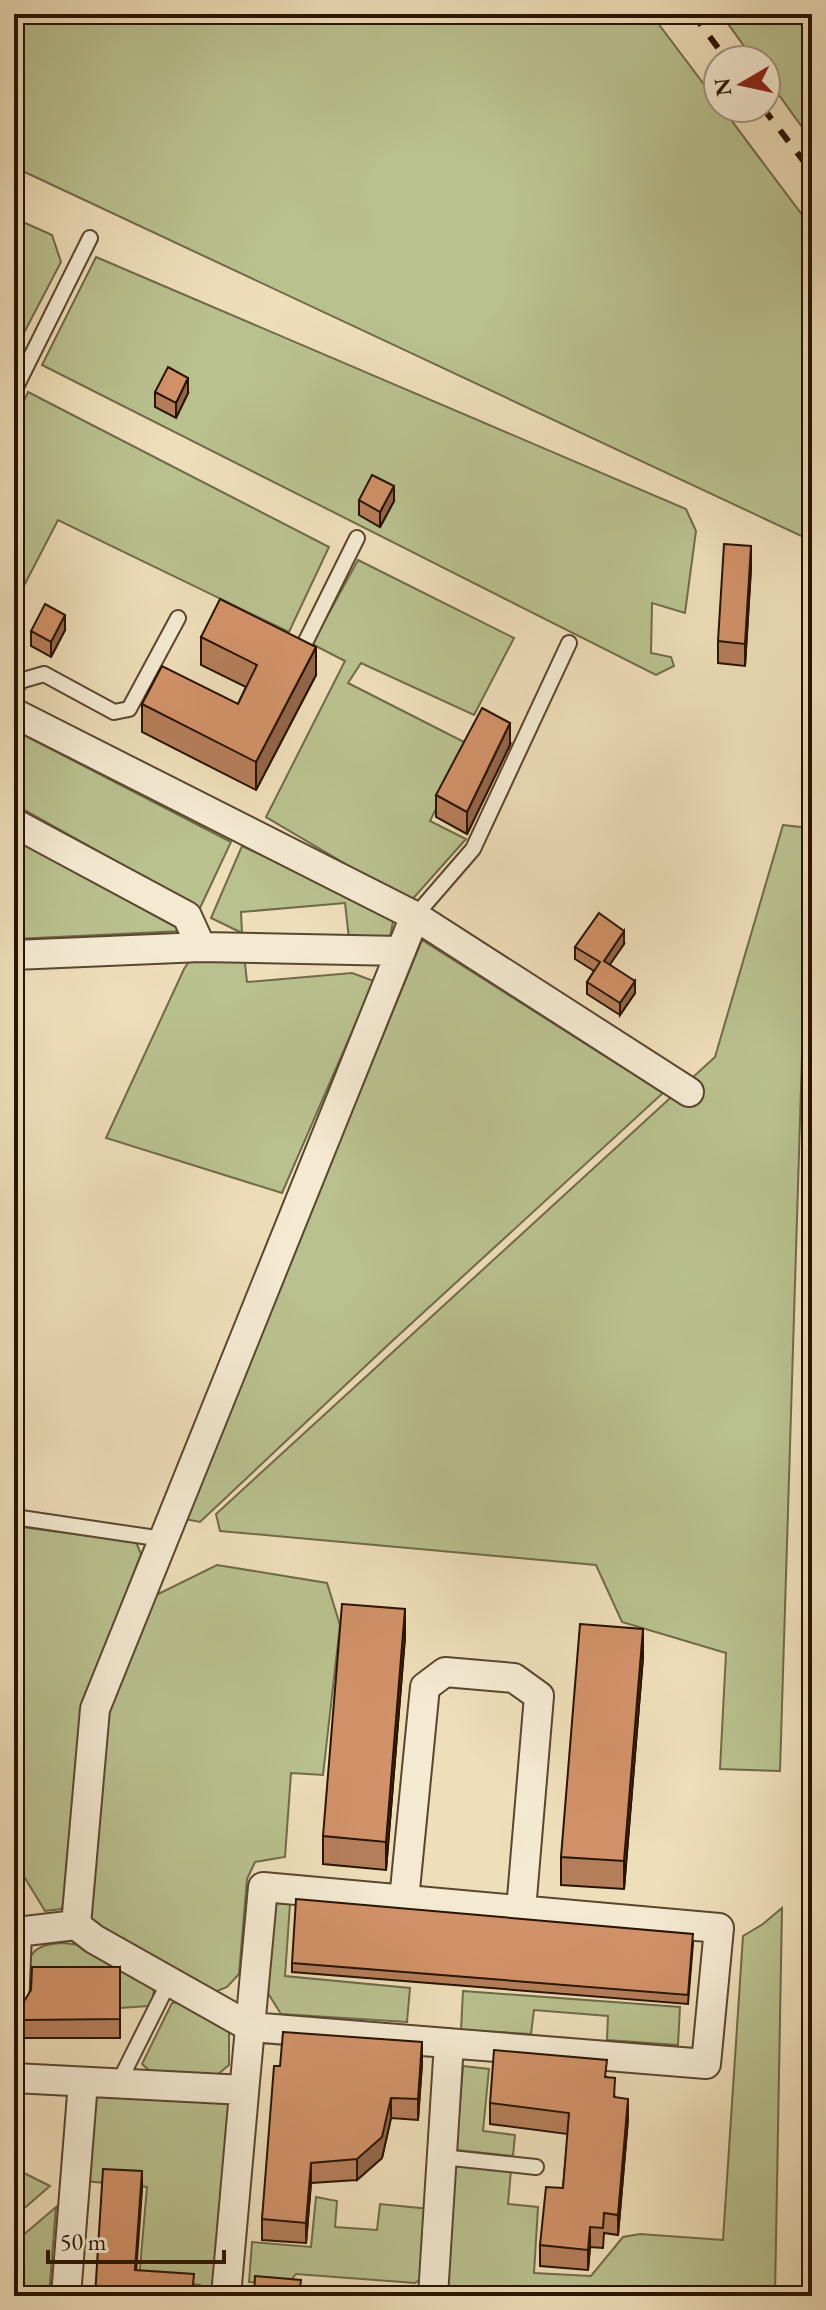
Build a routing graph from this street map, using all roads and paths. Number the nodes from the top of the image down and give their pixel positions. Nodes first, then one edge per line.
1 (90, 238) dead end
2 (14, 391) edge
3 (357, 538) dead end
4 (178, 618) dead end
5 (569, 643) dead end
6 (300, 653) edge
7 (14, 693) edge
8 (14, 713) edge
9 (14, 823) edge
10 (415, 916) junction
11 (201, 947) junction
12 (401, 951) junction
13 (14, 955) edge
14 (689, 1092) dead end
15 (14, 1517) edge
16 (163, 1539) junction
17 (404, 1900) junction
18 (521, 1910) junction
19 (76, 1925) junction
20 (16, 1929) edge
21 (169, 1982) junction
22 (14, 2007) edge
23 (250, 2027) junction
24 (449, 2043) junction
25 (14, 2078) edge
26 (83, 2082) junction
27 (118, 2084) junction
28 (244, 2090) junction
29 (442, 2157) junction
30 (536, 2167) dead end
31 (66, 2296) edge
32 (226, 2296) edge
33 (433, 2296) edge

1 - 2 lane
3 - 6 lane
4 - 7 lane
5 - 10 lane
8 - 10 street
9 - 11 street
10 - 12 street
10 - 14 street
11 - 12 street
11 - 13 street
12 - 16 street
15 - 16 lane
16 - 19 street
17 - 18 street
17 - 18 street
17 - 23 street
18 - 24 street
19 - 20 street
19 - 21 street
20 - 22 street
21 - 23 street
21 - 27 lane
23 - 24 street
23 - 28 street
24 - 29 street
25 - 26 street
26 - 27 street
26 - 31 street
27 - 28 street
28 - 32 street
29 - 30 lane
29 - 33 street

